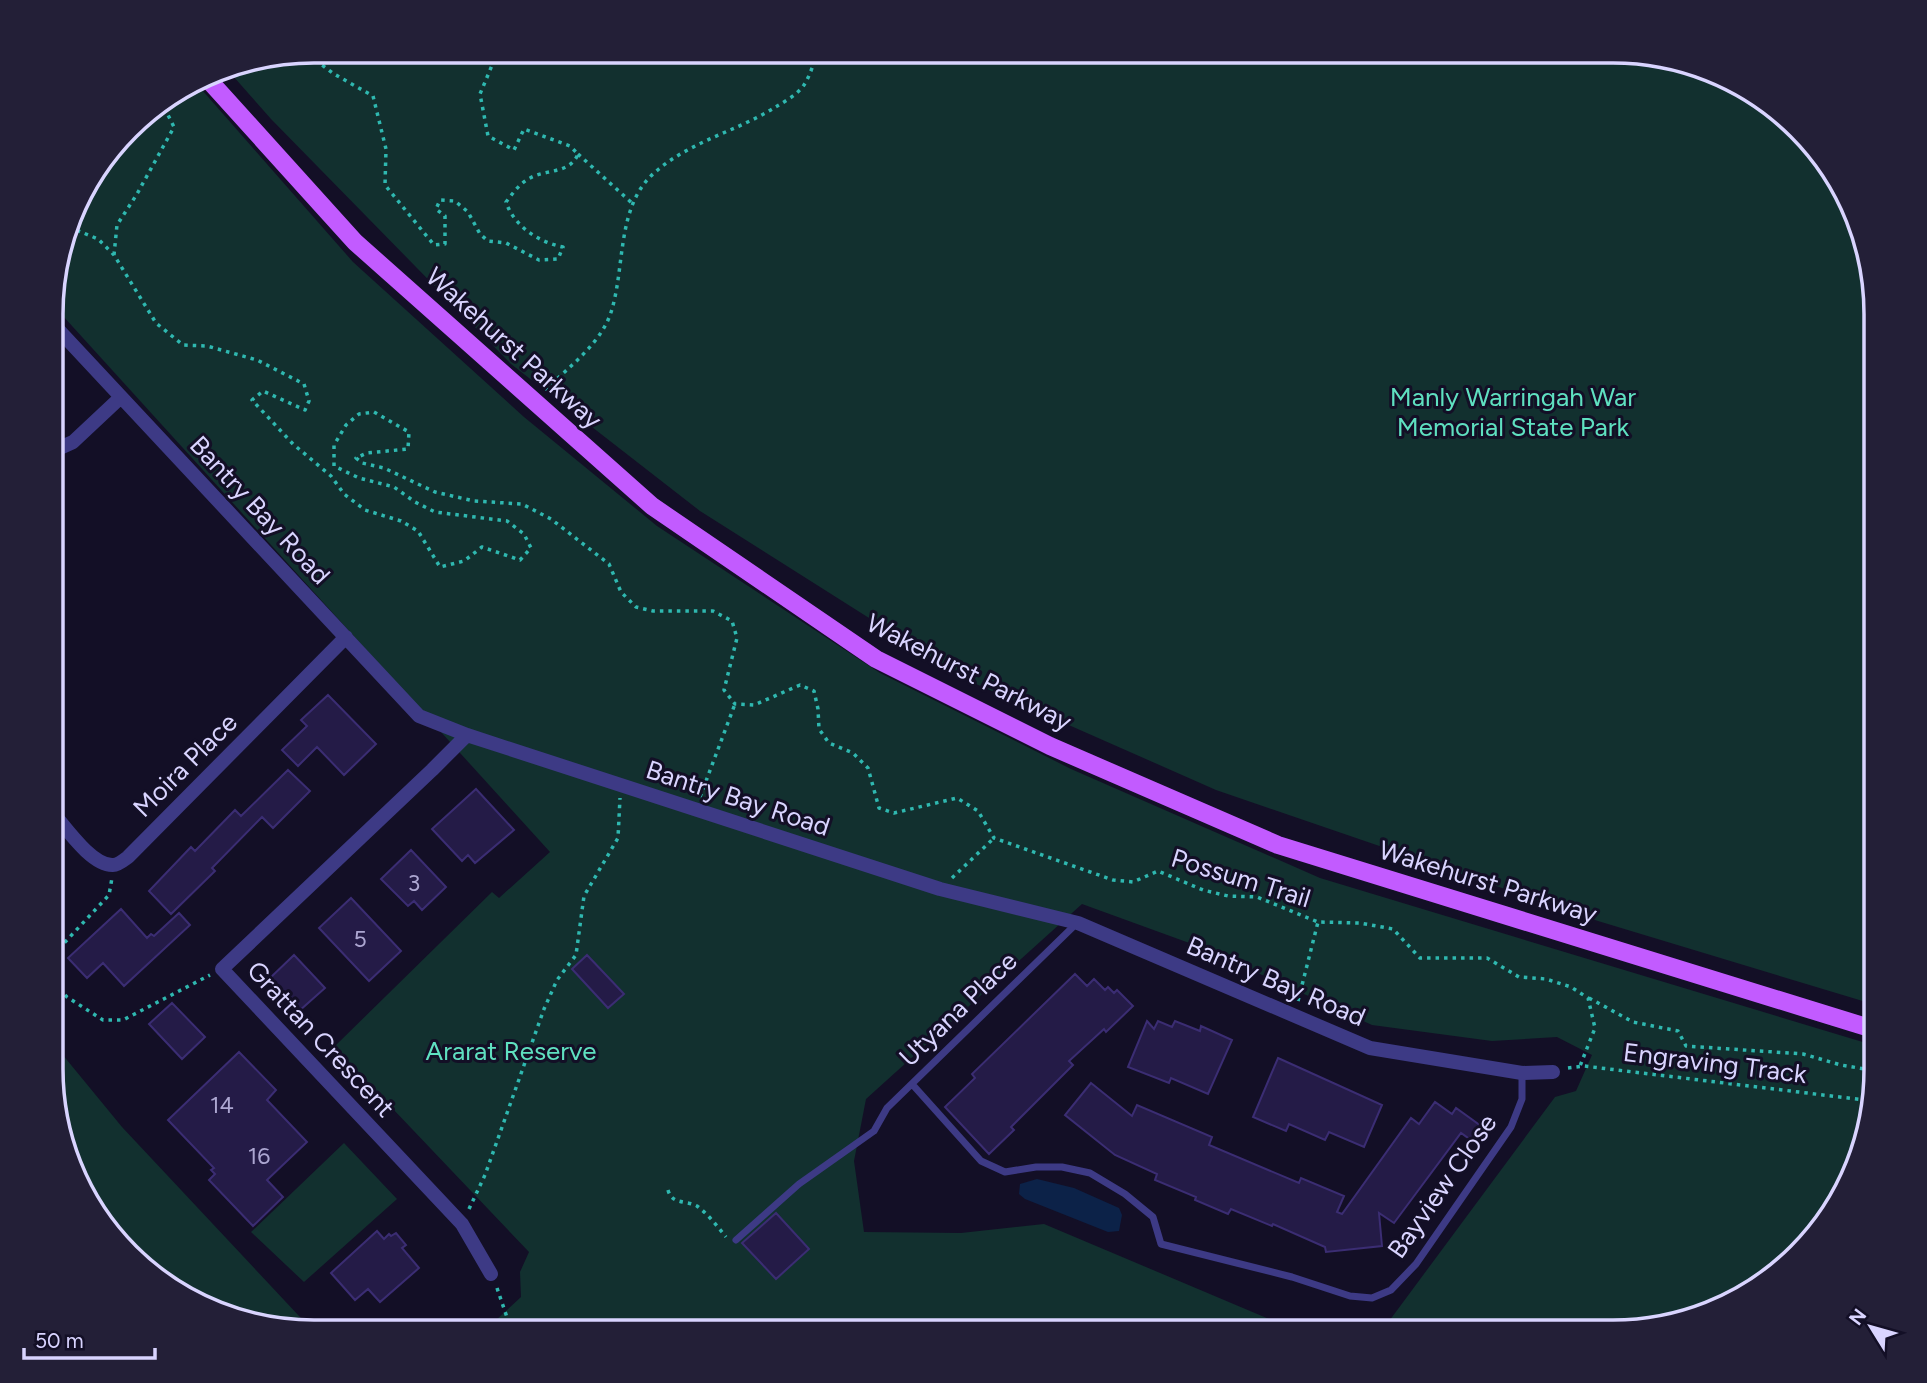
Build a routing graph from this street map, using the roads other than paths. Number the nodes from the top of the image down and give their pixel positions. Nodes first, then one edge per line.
1 (213, 84) edge
2 (63, 335) edge
3 (121, 397) junction
4 (63, 446) edge
5 (346, 637) junction
6 (467, 735) junction
7 (63, 825) edge
8 (1078, 922) junction
9 (1864, 1026) edge
10 (1553, 1072) road end
11 (1522, 1073) junction
12 (912, 1084) junction
13 (736, 1240) road end
14 (491, 1274) road end

1 - 9 main road, Wakehurst Parkway
2 - 3 street, Bantry Bay Road
3 - 4 street
3 - 5 street, Bantry Bay Road
5 - 6 street, Bantry Bay Road
5 - 7 street, Moira Place
6 - 8 street, Bantry Bay Road
6 - 14 street, Grattan Crescent
8 - 11 street, Bantry Bay Road
8 - 12 lane, Utyana Place
10 - 11 street, Bantry Bay Road
11 - 12 lane, Bayview Close
12 - 13 lane, Utyana Place

